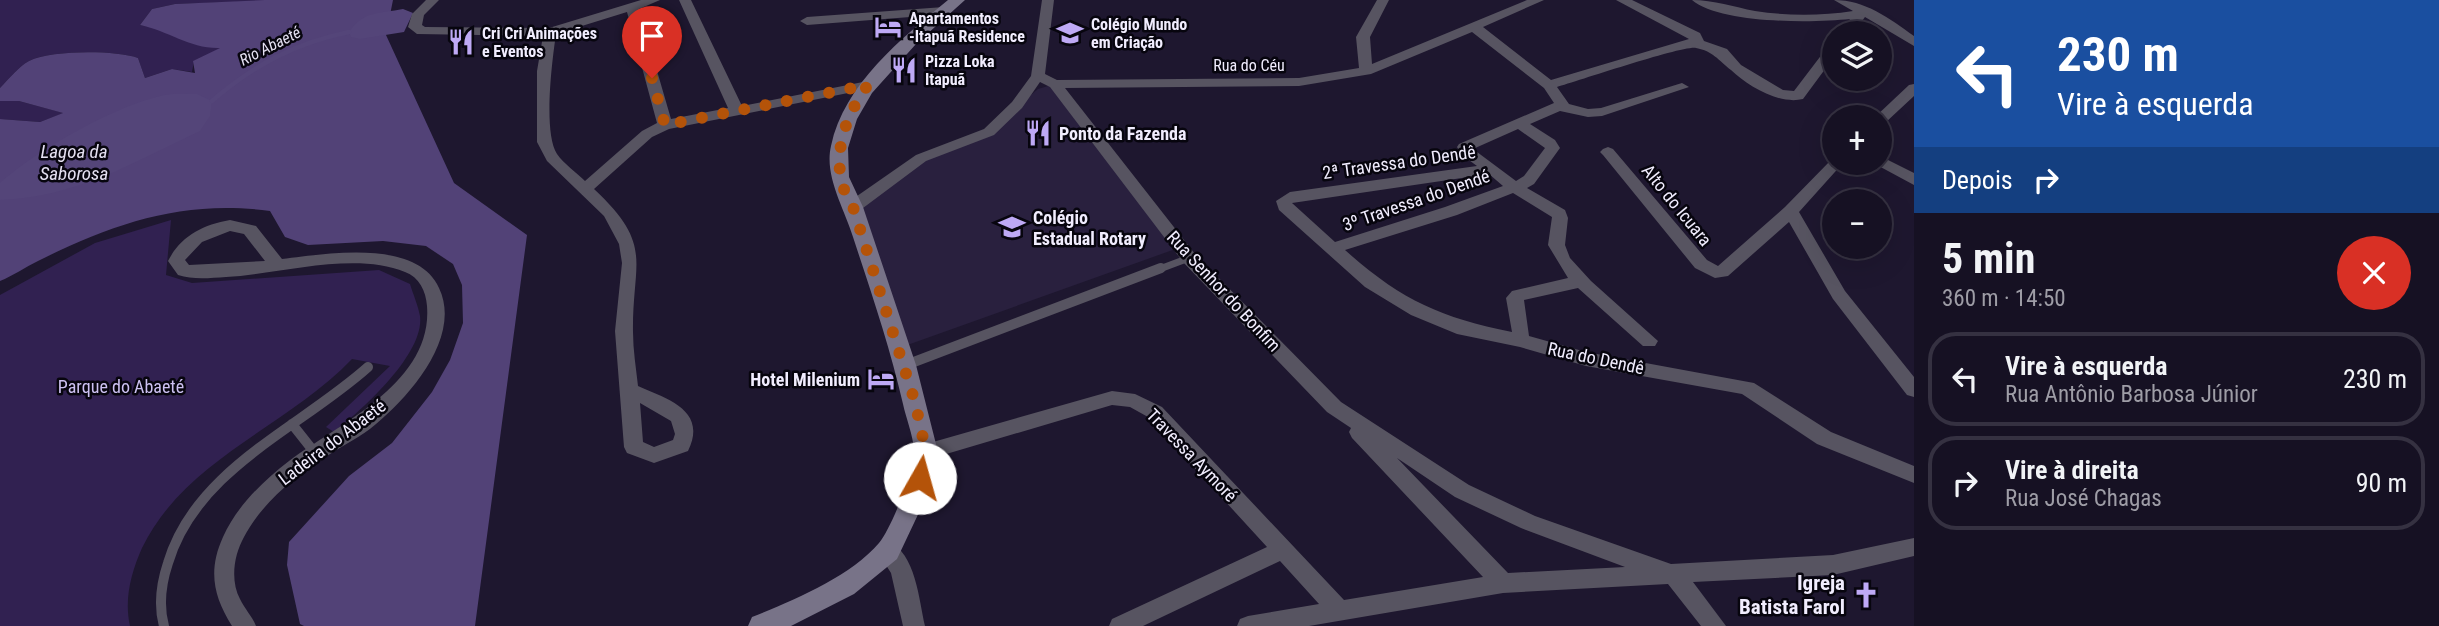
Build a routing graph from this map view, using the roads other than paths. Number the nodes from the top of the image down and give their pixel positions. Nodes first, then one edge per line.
1 (433, 0) edge
2 (654, 0) edge
3 (685, 0) edge
4 (1048, 0) edge
5 (1383, 0) edge
6 (1538, 0) edge
7 (1622, 0) edge
8 (1698, 0) edge
9 (1840, 0) edge
10 (951, 6) edge
11 (632, 7) junction
12 (1860, 8) edge
13 (807, 21) dead end
14 (1474, 27) junction
15 (550, 32) junction
16 (1694, 39) junction
17 (1914, 42) edge
18 (1822, 64) edge
19 (1366, 71) junction
20 (1046, 80) junction
21 (868, 85) junction
22 (1682, 87) dead end
23 (1914, 88) edge
24 (1555, 95) junction
25 (736, 109) junction
26 (1892, 109) edge
27 (1519, 124) junction
28 (665, 125) junction
29 (1608, 152) dead end
30 (1892, 168) edge
31 (1492, 169) junction
32 (1825, 175) edge
33 (1914, 180) edge
34 (1513, 186) junction
35 (584, 190) junction
36 (853, 207) junction
37 (1791, 211) junction
38 (1294, 214) joint
39 (1330, 249) junction
40 (1189, 258) junction
41 (277, 265) junction
42 (1582, 281) junction
43 (1520, 340) junction
44 (1649, 341) dead end
45 (905, 365) junction
46 (368, 366) dead end
47 (627, 388) dead end
48 (1914, 390) edge
49 (1334, 407) junction
50 (292, 424) junction
51 (926, 452) junction
52 (315, 453) junction
53 (1914, 475) edge
54 (1914, 547) edge
55 (1282, 550) junction
56 (888, 551) junction
57 (1674, 575) junction
58 (1503, 583) junction
59 (1338, 609) junction
60 (164, 626) edge
61 (245, 626) edge
62 (761, 626) edge
63 (914, 626) edge
64 (1119, 626) edge
65 (1248, 626) edge
66 (1715, 626) edge

1 - 15 street
2 - 11 street
3 - 25 street
4 - 20 street
5 - 19 street
6 - 14 street, Rua do Céu
7 - 16 street
8 - 12 street
9 - 12 street
10 - 13 street
10 - 21 street
11 - 15 street
11 - 28 street
12 - 17 street
14 - 19 street, Rua do Céu
14 - 24 street
15 - 35 street
16 - 18 street
16 - 24 street
19 - 20 street, Rua do Céu
20 - 36 street
20 - 40 street, Rua Senhor do Bonfim
21 - 25 street
21 - 36 street
22 - 24 street
23 - 26 street
24 - 27 street
25 - 28 street
27 - 31 street
27 - 34 street, 3º Travessa do Dendé
28 - 35 street
29 - 37 street, Alto do Icuara
30 - 33 street
31 - 34 street, 2ª Travessa do Dendê
31 - 38 street, 2ª Travessa do Dendê
32 - 37 street
34 - 39 street, 3º Travessa do Dendé
34 - 42 street, 2ª Travessa do Dendê
35 - 47 street
36 - 45 street
37 - 48 street
38 - 39 street, Rua do Dendê
39 - 43 street, Rua do Dendê
40 - 45 lane
40 - 49 street, Rua Senhor do Bonfim
41 - 41 street, Ladeira do Abaeté
41 - 52 street, Ladeira do Abaeté
42 - 43 street
42 - 44 street
43 - 53 street, Rua do Dendê
45 - 51 street
46 - 50 lane
49 - 57 street, Rua Senhor do Bonfim
49 - 58 street, Rua Senhor do Bonfim
50 - 52 lane
50 - 60 lane
51 - 55 street, Travessa Aymoré
51 - 56 street
52 - 61 street, Ladeira do Abaeté
54 - 57 street
55 - 59 street, Travessa Aymoré
55 - 64 street
56 - 62 street
56 - 63 street
57 - 58 street
57 - 66 street
58 - 59 street
59 - 65 street

